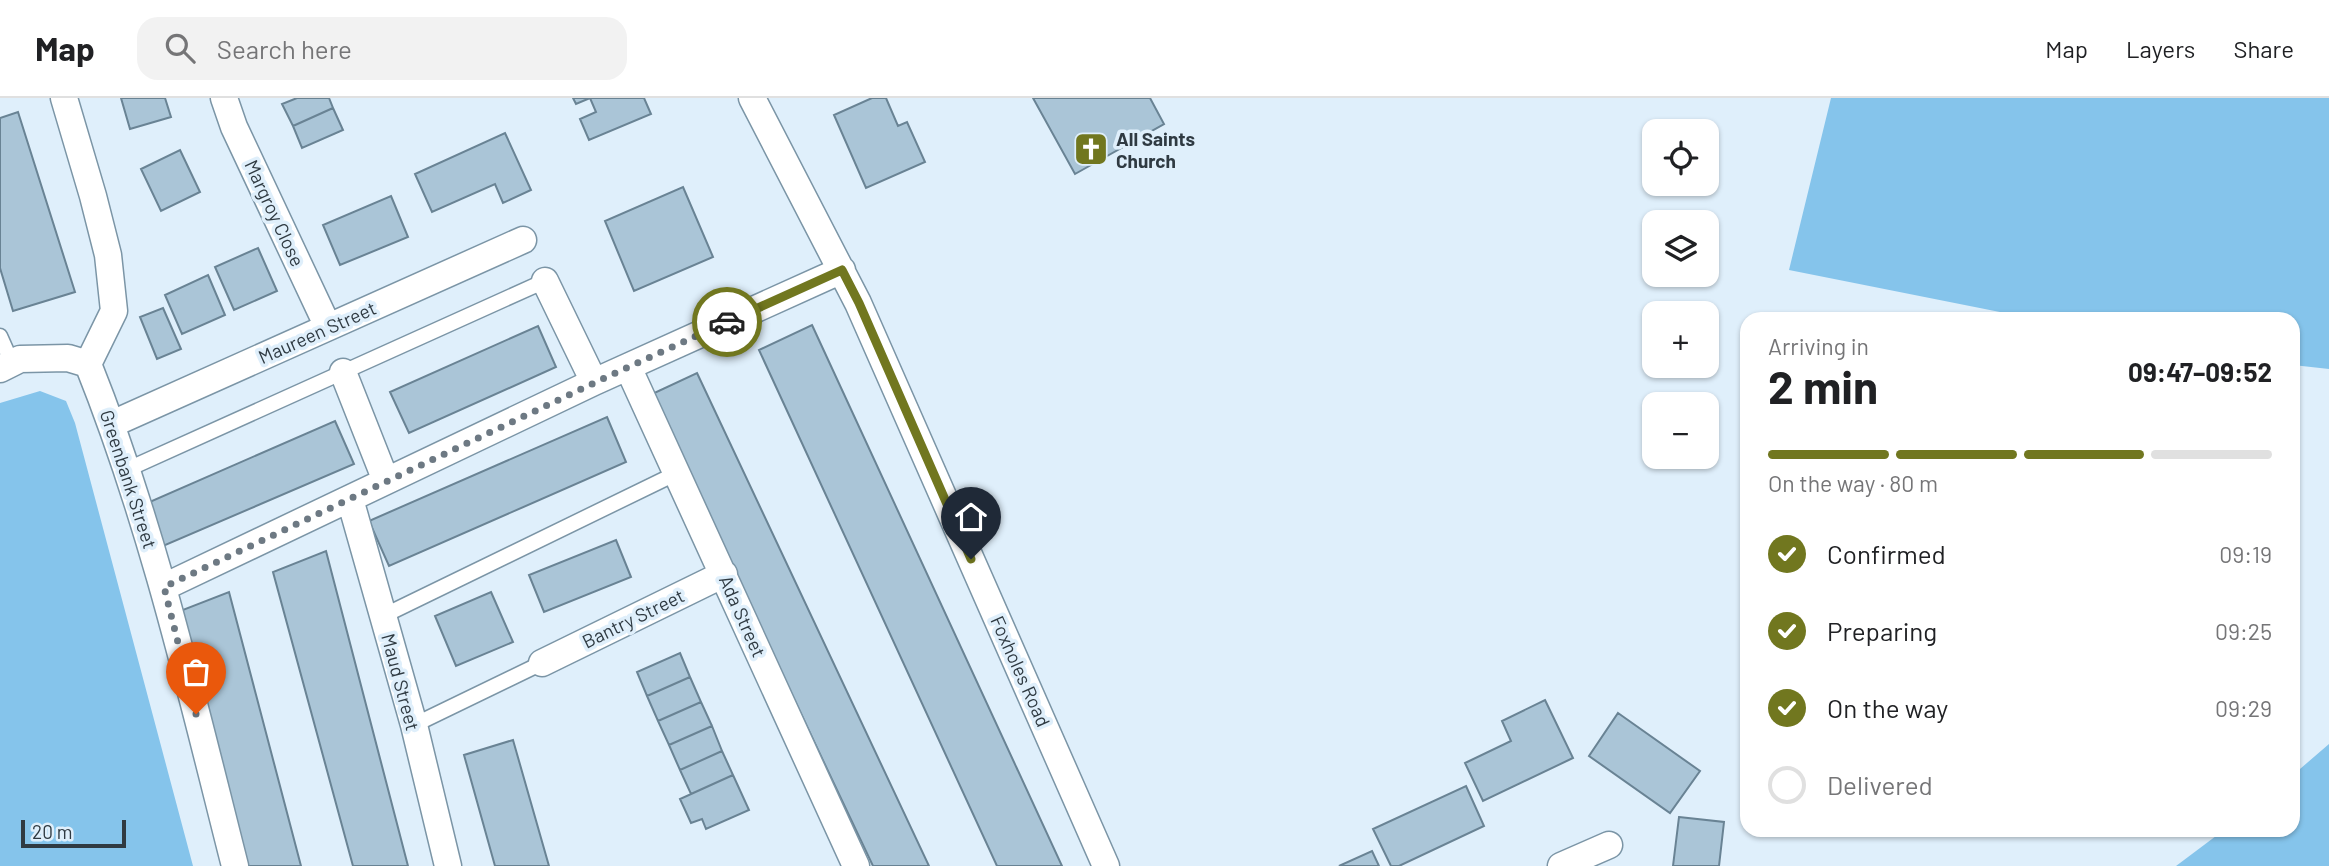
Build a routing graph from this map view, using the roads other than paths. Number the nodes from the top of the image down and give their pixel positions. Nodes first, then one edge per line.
1 (64, 98) edge
2 (224, 98) edge
3 (752, 98) edge
4 (523, 240) dead end
5 (842, 270) junction
6 (545, 281) joint
7 (328, 327) junction
8 (0, 336) edge
9 (88, 364) junction
10 (6, 366) edge
11 (628, 367) junction
12 (343, 372) junction
13 (594, 383) junction
14 (112, 424) junction
15 (127, 470) junction
16 (677, 473) junction
17 (386, 481) junction
18 (350, 499) junction
19 (724, 574) junction
20 (164, 587) junction
21 (383, 616) junction
22 (542, 663) joint
23 (414, 725) junction
24 (1609, 845) dead end
25 (235, 866) edge
26 (448, 866) edge
27 (856, 866) edge
28 (1106, 866) edge
29 (1561, 866) edge

1 - 9 street
2 - 7 street, Margroy Close
3 - 5 street, Foxholes Road
4 - 7 street, Maureen Street
5 - 11 street
5 - 28 street, Foxholes Road
6 - 12 lane
6 - 13 street
7 - 14 street, Maureen Street
8 - 10 lane
9 - 10 street
9 - 14 street, Greenbank Street
11 - 13 street
11 - 16 street, Ada Street
12 - 15 lane
12 - 17 street
13 - 17 street
14 - 15 street, Greenbank Street
15 - 20 street, Greenbank Street
16 - 19 street, Ada Street
16 - 21 lane
17 - 18 street
18 - 20 street
18 - 21 street, Maud Street
19 - 22 street, Bantry Street
19 - 27 street, Ada Street
20 - 25 street, Greenbank Street
21 - 23 street, Maud Street
22 - 23 lane
23 - 26 street, Maud Street
24 - 29 street

